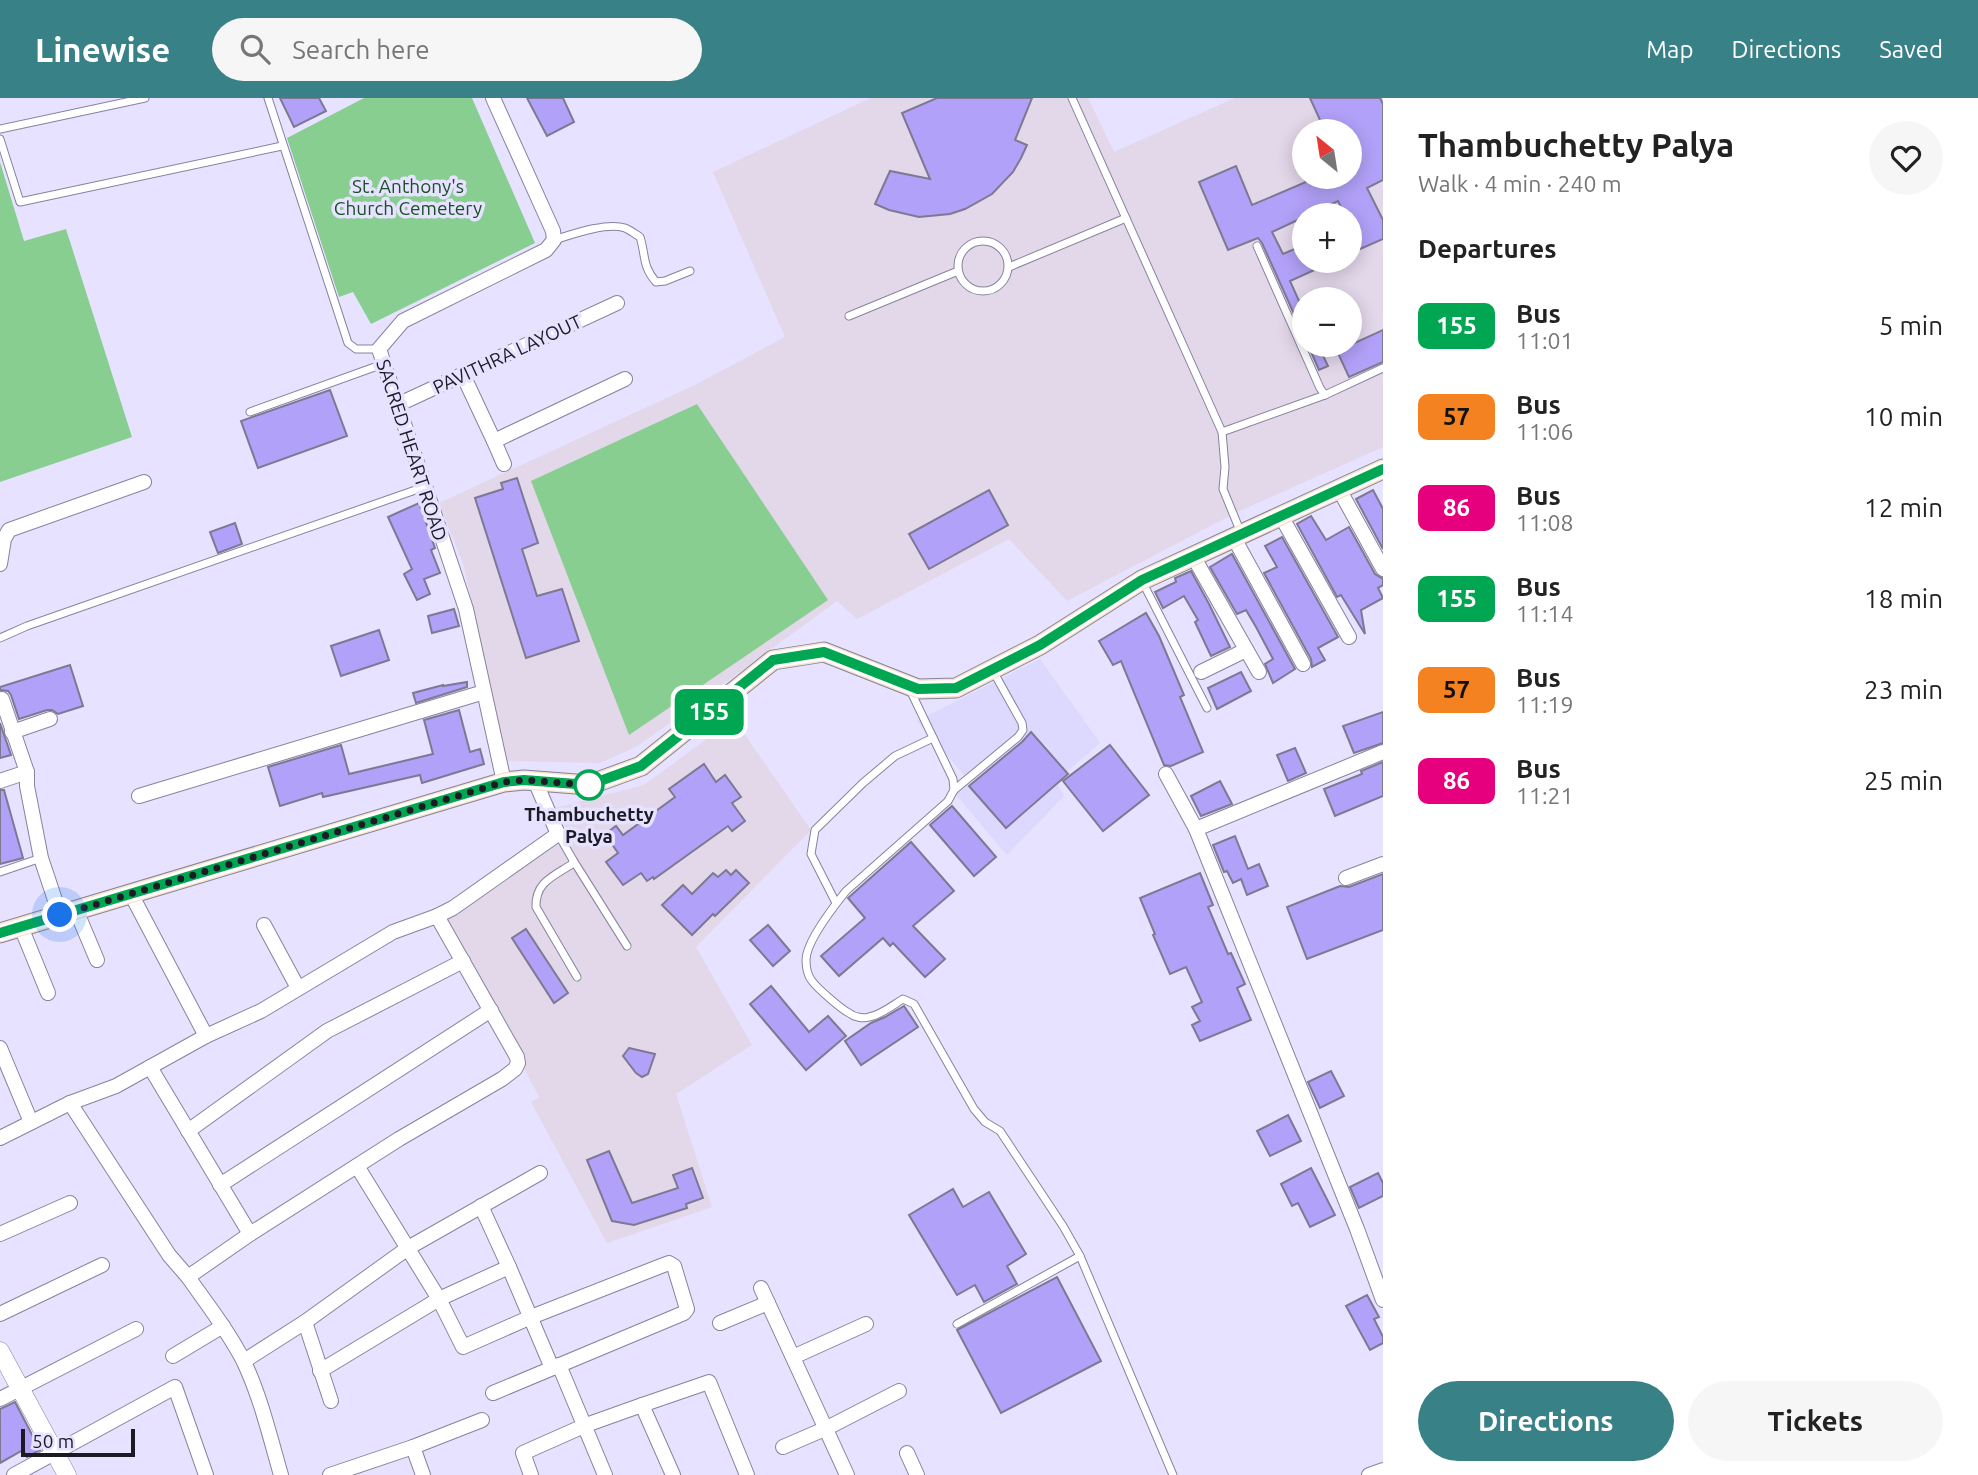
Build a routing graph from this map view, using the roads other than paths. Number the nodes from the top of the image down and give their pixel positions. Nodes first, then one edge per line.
1 (145, 98) edge
2 (268, 98) edge
3 (493, 98) edge
4 (1072, 98) edge
5 (0, 130) edge
6 (0, 139) edge
7 (282, 146) junction
8 (1126, 218) junction
9 (554, 240) junction
10 (1257, 246) dead end
11 (1009, 268) junction
12 (690, 271) dead end
13 (958, 271) junction
14 (617, 303) dead end
15 (849, 316) dead end
16 (379, 349) junction
17 (383, 364) junction
18 (1383, 368) edge
19 (463, 375) junction
20 (625, 379) dead end
21 (1325, 394) junction
22 (397, 405) junction
23 (250, 412) dead end
24 (1222, 432) junction
25 (495, 441) junction
26 (504, 464) dead end
27 (1383, 469) edge
28 (144, 482) dead end
29 (424, 487) junction
30 (1339, 489) junction
31 (1281, 516) junction
32 (1238, 536) junction
33 (1193, 556) junction
34 (0, 564) edge
35 (1383, 569) edge
36 (1142, 580) junction
37 (1349, 637) dead end
38 (0, 638) edge
39 (1246, 650) junction
40 (1303, 664) dead end
41 (992, 670) junction
42 (1201, 672) dead end
43 (1259, 672) dead end
44 (907, 685) junction
45 (484, 692) junction
46 (2, 699) dead end
47 (1208, 708) dead end
48 (50, 719) dead end
49 (12, 732) junction
50 (933, 738) junction
51 (1383, 752) edge
52 (27, 772) junction
53 (1166, 774) dead end
54 (0, 781) edge
55 (535, 781) junction
56 (504, 782) junction
57 (954, 790) junction
58 (139, 796) dead end
59 (1196, 829) junction
60 (558, 834) junction
61 (40, 858) junction
62 (573, 860) junction
63 (1383, 864) edge
64 (0, 872) edge
65 (1346, 878) dead end
66 (131, 894) junction
67 (836, 903) junction
68 (68, 913) junction
69 (437, 916) junction
70 (264, 925) dead end
71 (21, 927) junction
72 (0, 933) edge
73 (627, 946) dead end
74 (97, 960) dead end
75 (463, 961) junction
76 (577, 977) dead end
77 (298, 988) junction
78 (48, 993) dead end
79 (491, 1010) junction
80 (206, 1036) junction
81 (0, 1048) edge
82 (150, 1067) junction
83 (70, 1103) junction
84 (31, 1122) junction
85 (188, 1131) junction
86 (0, 1137) edge
87 (357, 1166) junction
88 (540, 1173) dead end
89 (220, 1185) junction
90 (70, 1203) dead end
91 (481, 1206) junction
92 (0, 1234) edge
93 (250, 1234) junction
94 (408, 1248) junction
95 (1080, 1256) junction
96 (102, 1265) dead end
97 (509, 1267) junction
98 (188, 1277) junction
99 (761, 1288) dead end
100 (439, 1299) junction
101 (1383, 1300) edge
102 (768, 1303) junction
103 (0, 1314) edge
104 (531, 1317) junction
105 (305, 1322) junction
106 (720, 1323) dead end
107 (866, 1324) dead end
108 (957, 1324) dead end
109 (223, 1326) junction
110 (136, 1329) dead end
111 (0, 1351) edge
112 (173, 1356) dead end
113 (793, 1357) junction
114 (244, 1361) junction
115 (555, 1367) junction
116 (320, 1371) junction
117 (20, 1387) junction
118 (899, 1391) dead end
119 (493, 1392) dead end
120 (0, 1399) edge
121 (331, 1401) dead end
122 (642, 1405) junction
123 (482, 1420) dead end
124 (586, 1425) junction
125 (827, 1428) junction
126 (413, 1447) junction
127 (783, 1447) dead end
128 (54, 1452) junction
129 (907, 1453) dead end
130 (1383, 1470) edge
131 (339, 1474) edge
132 (15, 1475) edge
133 (67, 1475) edge
134 (206, 1475) edge
135 (281, 1475) edge
136 (423, 1475) edge
137 (531, 1475) edge
138 (606, 1475) edge
139 (673, 1475) edge
140 (747, 1475) edge
141 (847, 1475) edge
142 (917, 1475) edge
143 (1173, 1475) edge
144 (1369, 1475) edge

1 - 5 lane
2 - 7 lane
3 - 9 street
4 - 8 lane
6 - 7 lane
7 - 16 lane
8 - 11 lane
8 - 24 lane
9 - 12 lane
9 - 16 street, SACRED HEART ROAD
10 - 21 lane
11 - 13 lane
11 - 13 lane
13 - 15 lane
14 - 19 street, PAVITHRA LAYOUT
16 - 17 street, SACRED HEART ROAD
17 - 22 street, SACRED HEART ROAD
17 - 23 lane
18 - 21 lane
19 - 22 street, PAVITHRA LAYOUT
19 - 25 street
20 - 25 street
21 - 24 lane
22 - 29 street, SACRED HEART ROAD
24 - 32 lane
25 - 26 street
27 - 30 main road
28 - 34 street
29 - 38 lane
29 - 45 street, SACRED HEART ROAD
30 - 31 main road
30 - 35 street
31 - 32 main road
31 - 37 street
32 - 33 main road
32 - 40 street
33 - 36 main road
33 - 39 street
36 - 41 main road
36 - 47 lane
39 - 42 street
39 - 43 street
41 - 44 main road
41 - 57 lane
44 - 50 lane
44 - 55 main road
45 - 56 street, SACRED HEART ROAD
45 - 58 street
46 - 49 street
48 - 49 street
49 - 52 street
50 - 57 lane
50 - 67 lane
51 - 59 street
52 - 54 street
52 - 61 street
53 - 59 street
55 - 56 main road
55 - 60 street
56 - 66 main road
57 - 67 lane
59 - 101 street
60 - 62 lane
60 - 69 street
61 - 64 lane
61 - 68 street
62 - 73 lane
62 - 76 lane
63 - 65 street
66 - 68 main road
66 - 80 street
67 - 95 lane
68 - 71 main road
68 - 74 street
69 - 75 street
69 - 77 street
70 - 77 street
71 - 72 main road
71 - 78 street
75 - 79 street
75 - 85 street
77 - 80 street
79 - 87 street
79 - 89 street
80 - 82 street
81 - 84 street
82 - 83 street
82 - 85 street
83 - 84 street
83 - 98 street
84 - 86 street
85 - 89 street
87 - 93 street
87 - 94 street
88 - 91 street
89 - 93 street
90 - 92 street
91 - 94 street
91 - 97 street
93 - 98 street
94 - 100 street
94 - 105 street
95 - 108 lane
95 - 143 lane
96 - 103 street
97 - 100 street
97 - 104 street
98 - 109 street
99 - 102 street
100 - 104 street
100 - 116 street
102 - 106 street
102 - 113 street
104 - 115 street
104 - 115 street
105 - 114 street
105 - 116 street
107 - 113 street
109 - 112 street
109 - 114 street
110 - 117 street
111 - 117 street
113 - 125 street
114 - 135 street
115 - 119 street
115 - 124 street
116 - 121 street
117 - 120 street
117 - 128 street
118 - 125 street
122 - 124 street
122 - 139 street
122 - 140 street
123 - 126 street
124 - 137 street
124 - 138 street
125 - 127 street
125 - 141 street
126 - 131 street
126 - 136 street
128 - 132 street
128 - 133 street
128 - 134 street
129 - 142 street
130 - 144 street

